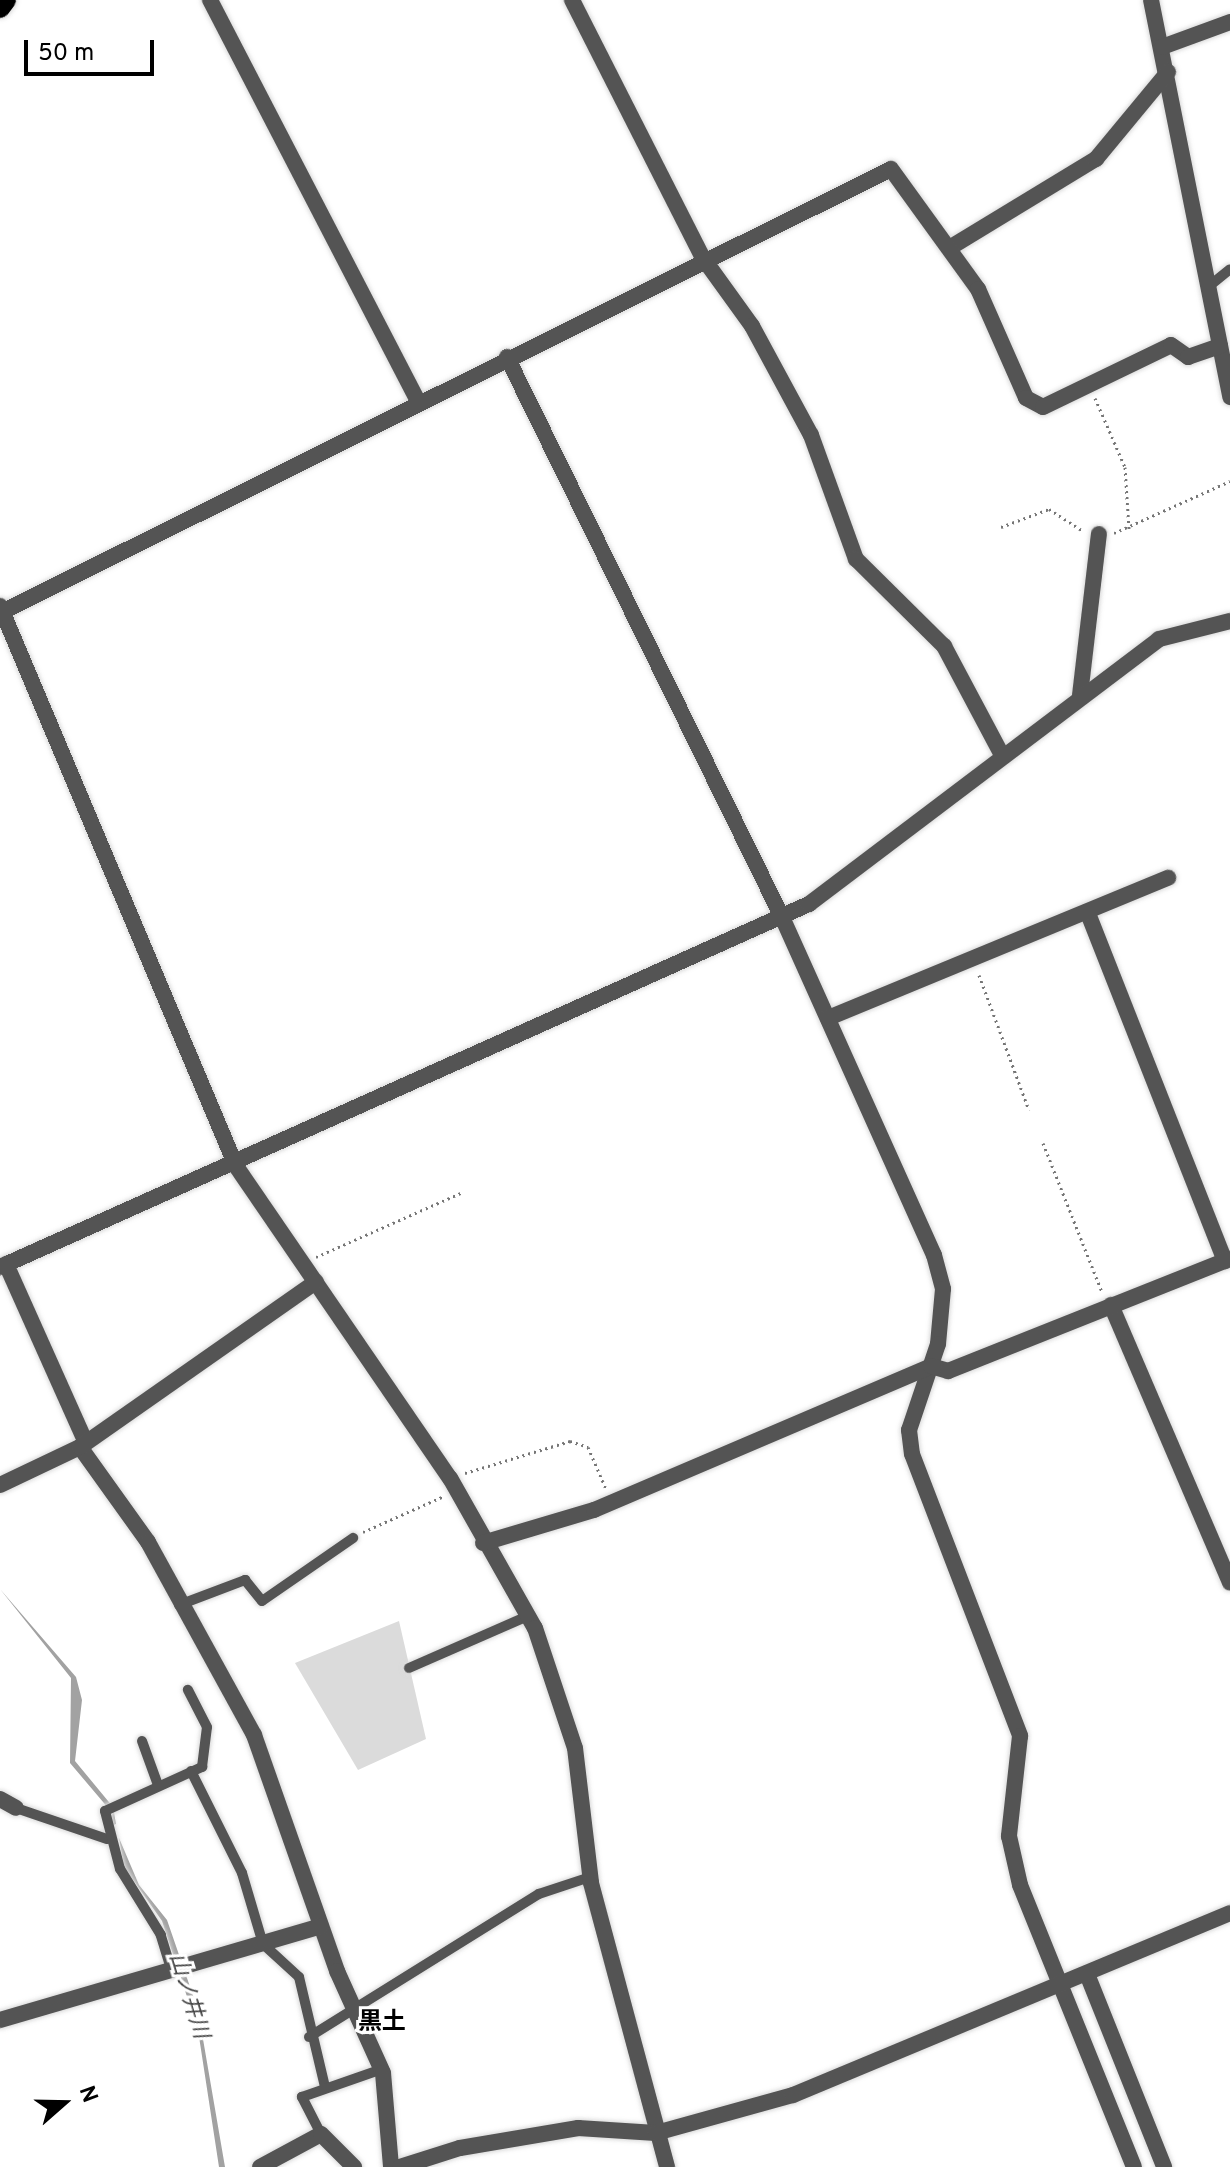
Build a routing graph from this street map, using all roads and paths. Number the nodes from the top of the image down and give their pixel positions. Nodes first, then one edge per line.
1 (6, 0) edge
2 (210, 0) edge
3 (572, 0) edge
4 (1151, 0) edge
5 (0, 8) edge
6 (1230, 22) edge
7 (1162, 47) junction
8 (1168, 72) junction
9 (951, 247) junction
10 (703, 258) junction
11 (1230, 269) edge
12 (1208, 287) junction
13 (1220, 346) junction
14 (507, 357) junction
15 (1227, 368) edge
16 (1087, 390) junction
17 (1230, 397) edge
18 (419, 403) junction
19 (1230, 481) edge
20 (1001, 527) dead end
21 (1129, 530) junction
22 (1099, 534) junction
23 (1, 610) edge
24 (1230, 621) edge
25 (1080, 695) junction
26 (1001, 753) junction
27 (1168, 878) dead end
28 (1089, 916) junction
29 (782, 917) junction
30 (974, 961) junction
31 (828, 1018) junction
32 (1029, 1110) dead end
33 (1043, 1143) dead end
34 (236, 1166) junction
35 (463, 1192) dead end
36 (1228, 1260) edge
37 (303, 1263) junction
38 (3, 1265) edge
39 (316, 1282) junction
40 (1109, 1305) junction
41 (931, 1366) junction
42 (82, 1444) junction
43 (453, 1484) junction
44 (0, 1485) edge
45 (610, 1503) junction
46 (353, 1538) joint
47 (483, 1543) junction
48 (1230, 1583) edge
49 (179, 1605) junction
50 (528, 1616) junction
51 (409, 1668) dead end
52 (188, 1690) dead end
53 (142, 1741) dead end
54 (191, 1771) junction
55 (158, 1785) junction
56 (0, 1799) edge
57 (16, 1808) joint
58 (107, 1839) junction
59 (590, 1877) junction
60 (1230, 1913) edge
61 (321, 1926) junction
62 (263, 1944) junction
63 (172, 1972) junction
64 (1087, 1974) junction
65 (1061, 1984) junction
66 (354, 2009) junction
67 (0, 2020) edge
68 (309, 2037) junction
69 (382, 2069) junction
70 (325, 2087) junction
71 (656, 2133) junction
72 (321, 2134) junction
73 (260, 2167) edge
74 (354, 2167) edge
75 (391, 2167) edge
76 (400, 2167) edge
77 (667, 2167) edge
78 (1134, 2167) edge
79 (1164, 2167) edge

1 - 5 main road
2 - 18 street
3 - 10 street
4 - 7 street
6 - 7 street
7 - 8 street
8 - 9 street
8 - 12 street
9 - 10 street
9 - 16 street
10 - 14 street
10 - 26 street
11 - 12 lane
12 - 13 street
13 - 15 street
13 - 16 street
14 - 18 street
14 - 29 street
15 - 17 street
16 - 21 path
18 - 23 street
19 - 21 path
20 - 22 path
21 - 22 path
22 - 25 street
23 - 34 street
24 - 25 street
25 - 26 street
26 - 29 street
27 - 28 street
28 - 30 street
28 - 36 street
29 - 31 street
29 - 34 street
30 - 31 street
30 - 32 path
31 - 41 street
33 - 40 path
34 - 37 street
34 - 38 street
35 - 37 path
36 - 40 street
37 - 39 street
38 - 42 street
39 - 42 street
39 - 43 street
40 - 41 street
40 - 48 street
41 - 45 street
41 - 65 street
42 - 44 street
42 - 49 street
43 - 45 path
43 - 46 path
43 - 47 street
45 - 47 street
46 - 49 lane
47 - 50 street
49 - 61 street
50 - 51 lane
50 - 59 street
52 - 54 lane
53 - 55 lane
54 - 55 lane
54 - 62 lane
55 - 58 lane
56 - 57 street
57 - 58 lane
58 - 63 lane
59 - 66 lane
59 - 71 street
60 - 64 street
61 - 62 street
61 - 66 street
62 - 63 street
62 - 68 lane
63 - 67 street
64 - 65 street
64 - 79 street
65 - 71 street
65 - 78 street
66 - 68 lane
66 - 69 street
68 - 70 lane
69 - 70 lane
69 - 75 street
70 - 72 lane
71 - 76 street
71 - 77 street
72 - 73 street
72 - 74 street

